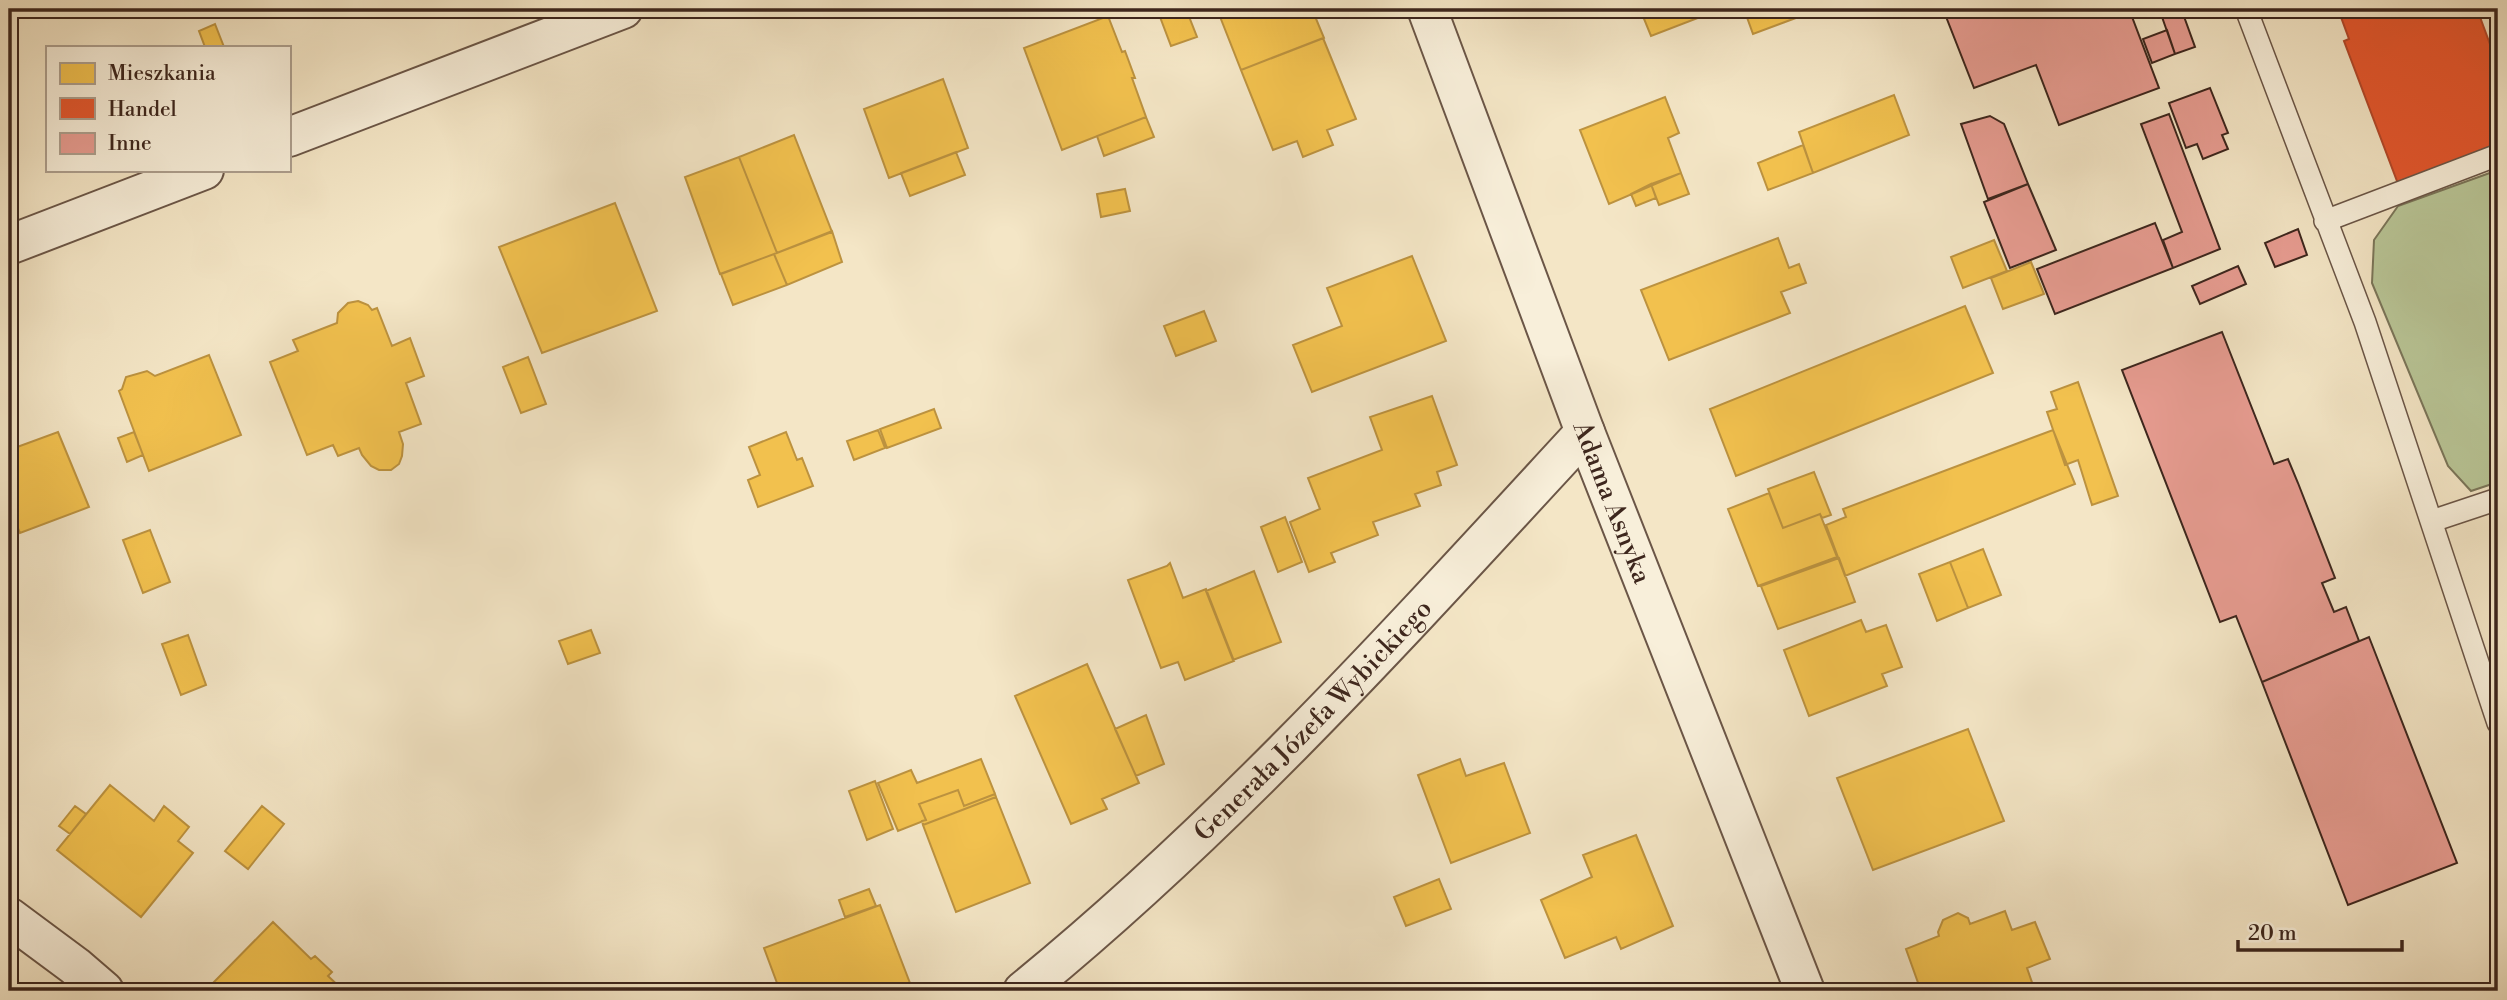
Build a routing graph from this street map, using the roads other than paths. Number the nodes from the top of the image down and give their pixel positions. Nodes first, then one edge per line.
1 (623, 9) edge
2 (1427, 9) edge
3 (2246, 9) edge
4 (290, 137) edge
5 (2498, 155) edge
6 (199, 172) edge
7 (2325, 221) junction
8 (9, 245) edge
9 (1585, 432) junction
10 (2498, 499) edge
11 (2432, 521) junction
12 (2498, 723) edge
13 (9, 917) edge
14 (104, 991) edge
15 (1023, 991) edge
16 (1805, 991) edge

1 - 4 street
2 - 9 street, Adama Asnyka
3 - 7 lane
5 - 7 lane
6 - 8 street
7 - 11 lane
9 - 15 street, Generała Józefa Wybickiego
9 - 16 street, Adama Asnyka
10 - 11 lane
11 - 12 lane
13 - 14 street

